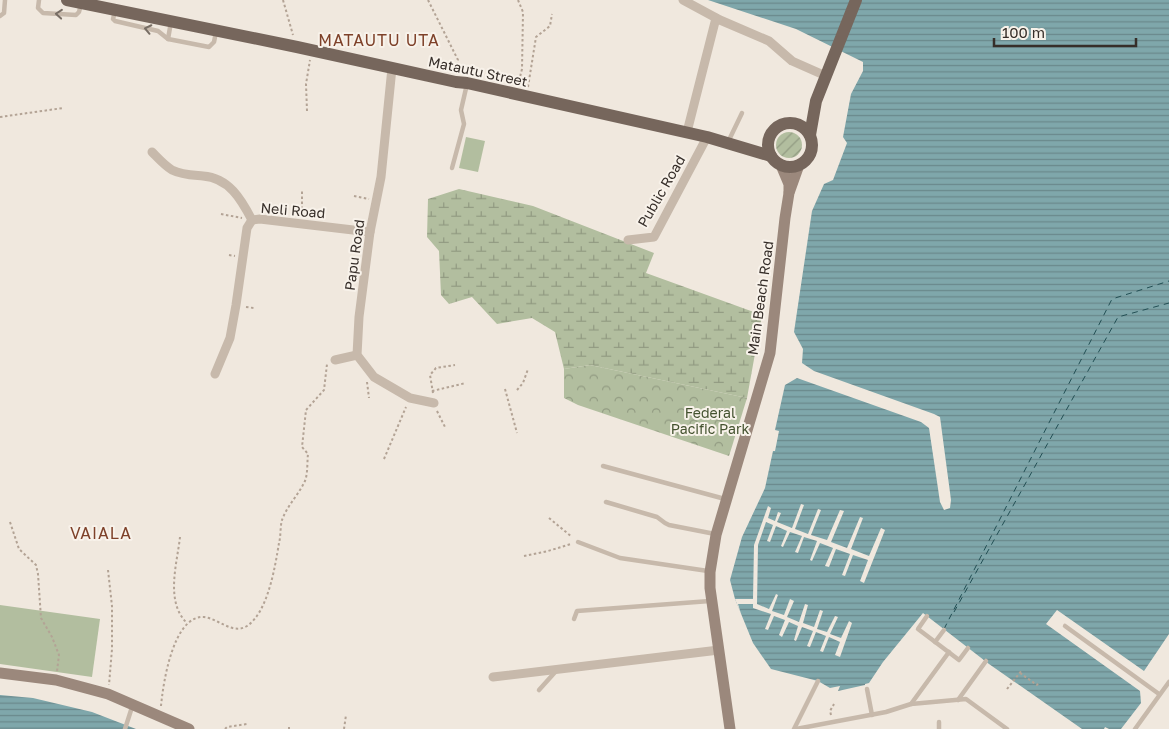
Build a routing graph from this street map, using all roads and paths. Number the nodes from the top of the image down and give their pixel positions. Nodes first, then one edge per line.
1 (5, 0) edge
2 (39, 0) edge
3 (67, 0) edge
4 (283, 0) edge
5 (428, 0) edge
6 (518, 0) edge
7 (683, 0) edge
8 (856, 0) edge
9 (81, 3) junction
10 (115, 10) junction
11 (552, 14) dead end
12 (0, 16) edge
13 (716, 18) junction
14 (172, 21) junction
15 (216, 30) junction
16 (168, 39) junction
17 (297, 47) junction
18 (312, 50) junction
19 (392, 68) junction
20 (828, 73) junction
21 (461, 82) junction
22 (521, 96) junction
23 (816, 101) junction
24 (64, 108) dead end
25 (307, 111) dead end
26 (742, 113) dead end
27 (0, 117) edge
28 (797, 123) junction
29 (687, 132) junction
30 (810, 135) junction
31 (707, 137) junction
32 (769, 138) junction
33 (729, 140) junction
34 (152, 152) dead end
35 (771, 156) junction
36 (781, 165) junction
37 (799, 165) junction
38 (452, 168) dead end
39 (302, 190) dead end
40 (789, 193) junction
41 (354, 196) dead end
42 (376, 200) junction
43 (221, 214) dead end
44 (252, 220) junction
45 (302, 224) junction
46 (370, 232) junction
47 (628, 240) dead end
48 (357, 355) junction
49 (336, 360) joint
50 (455, 365) dead end
51 (528, 369) dead end
52 (216, 374) dead end
53 (466, 383) dead end
54 (505, 389) dead end
55 (517, 390) dead end
56 (432, 391) junction
57 (410, 398) junction
58 (434, 403) junction
59 (445, 427) dead end
60 (517, 433) dead end
61 (384, 459) dead end
62 (603, 466) dead end
63 (726, 500) junction
64 (606, 502) dead end
65 (549, 518) dead end
66 (10, 522) dead end
67 (716, 534) junction
68 (180, 537) dead end
69 (578, 542) junction
70 (524, 556) dead end
71 (108, 570) dead end
72 (710, 572) junction
73 (712, 601) junction
74 (927, 616) dead end
75 (574, 619) dead end
76 (187, 623) junction
77 (1065, 626) dead end
78 (944, 630) dead end
79 (935, 642) junction
80 (968, 648) dead end
81 (719, 650) junction
82 (949, 652) junction
83 (986, 661) dead end
84 (558, 669) junction
85 (1022, 670) dead end
86 (1020, 673) junction
87 (0, 674) edge
88 (492, 677) dead end
89 (56, 680) junction
90 (818, 681) dead end
91 (1039, 682) dead end
92 (1169, 682) edge
93 (867, 689) dead end
94 (539, 690) dead end
95 (1007, 690) dead end
96 (108, 694) junction
97 (1159, 694) junction
98 (958, 700) junction
99 (834, 704) dead end
100 (911, 704) junction
101 (133, 705) junction
102 (872, 714) junction
103 (160, 716) junction
104 (346, 716) dead end
105 (833, 722) junction
106 (938, 722) dead end
107 (246, 724) dead end
108 (126, 729) edge
109 (190, 729) edge
110 (225, 729) edge
111 (344, 729) edge
112 (730, 729) edge
113 (795, 729) edge
114 (939, 729) edge
115 (1007, 729) edge
116 (1135, 729) edge

1 - 12 lane
9 -> 2 lane
3 - 9 main road, Matautu Street
4 - 17 path
5 - 21 path
6 - 22 path
7 - 13 street
8 - 20 main road
9 - 10 main road, Matautu Street
10 - 14 main road, Matautu Street
16 -> 10 lane
11 - 22 path
13 - 20 street
13 - 29 street
14 - 15 main road, Matautu Street
14 - 16 lane
15 - 16 lane
15 - 17 main road, Matautu Street
17 - 18 main road, Matautu Street
18 - 19 main road, Matautu Street
18 - 25 path
19 - 21 main road, Matautu Street
19 - 42 street, Papu Road
20 - 23 main road
21 - 22 main road, Matautu Street
21 - 38 lane
22 - 29 main road, Matautu Street
23 - 28 main road
23 - 30 main road
24 - 27 path
26 - 33 lane
28 - 30 main road
28 - 32 main road
29 - 31 main road, Matautu Street
30 - 37 main road
31 - 33 main road, Matautu Street
31 - 35 main road, Matautu Street
31 - 47 street, Public Road
32 - 33 main road, Matautu Street
32 - 35 main road
34 - 44 street, Neli Road
35 - 36 main road
36 - 37 main road
36 - 40 main road
37 - 40 main road, Main Beach Road
39 - 45 path
40 - 63 main road, Main Beach Road
41 - 42 path
42 - 46 street, Papu Road
43 - 44 path
44 - 45 street, Neli Road
44 - 52 street
45 - 46 street, Neli Road
46 - 48 street, Papu Road
48 - 49 street
48 - 57 street
49 - 76 path
50 - 56 path
51 - 55 path
53 - 56 path
54 - 60 path
56 - 58 path
57 - 58 street
57 - 61 path
58 - 59 path
62 - 63 lane
63 - 67 main road, Main Beach Road
64 - 67 lane
65 - 69 path
66 - 89 path
67 - 72 main road, Main Beach Road
68 - 76 path
69 - 70 path
69 - 72 lane
71 - 96 path
72 - 73 main road, Main Beach Road
73 - 75 lane
73 - 81 main road, Main Beach Road
74 - 79 lane
76 - 103 path
77 - 97 lane
78 - 79 lane
79 - 82 lane
80 - 82 lane
81 - 84 street
81 - 112 main road, Main Beach Road
82 - 100 lane
83 - 98 lane
84 - 88 street
84 - 94 lane
85 - 86 path
86 - 91 path
86 - 95 path
87 - 89 main road
89 - 96 main road
90 - 113 lane
92 - 97 lane
93 - 102 lane
96 - 101 main road
97 - 116 lane
98 - 100 lane
98 - 115 lane
99 - 105 path
100 - 102 lane
101 - 103 main road
101 - 108 lane
102 - 105 lane
103 - 109 main road
104 - 111 path
105 - 113 lane
106 - 114 lane
107 - 110 path

